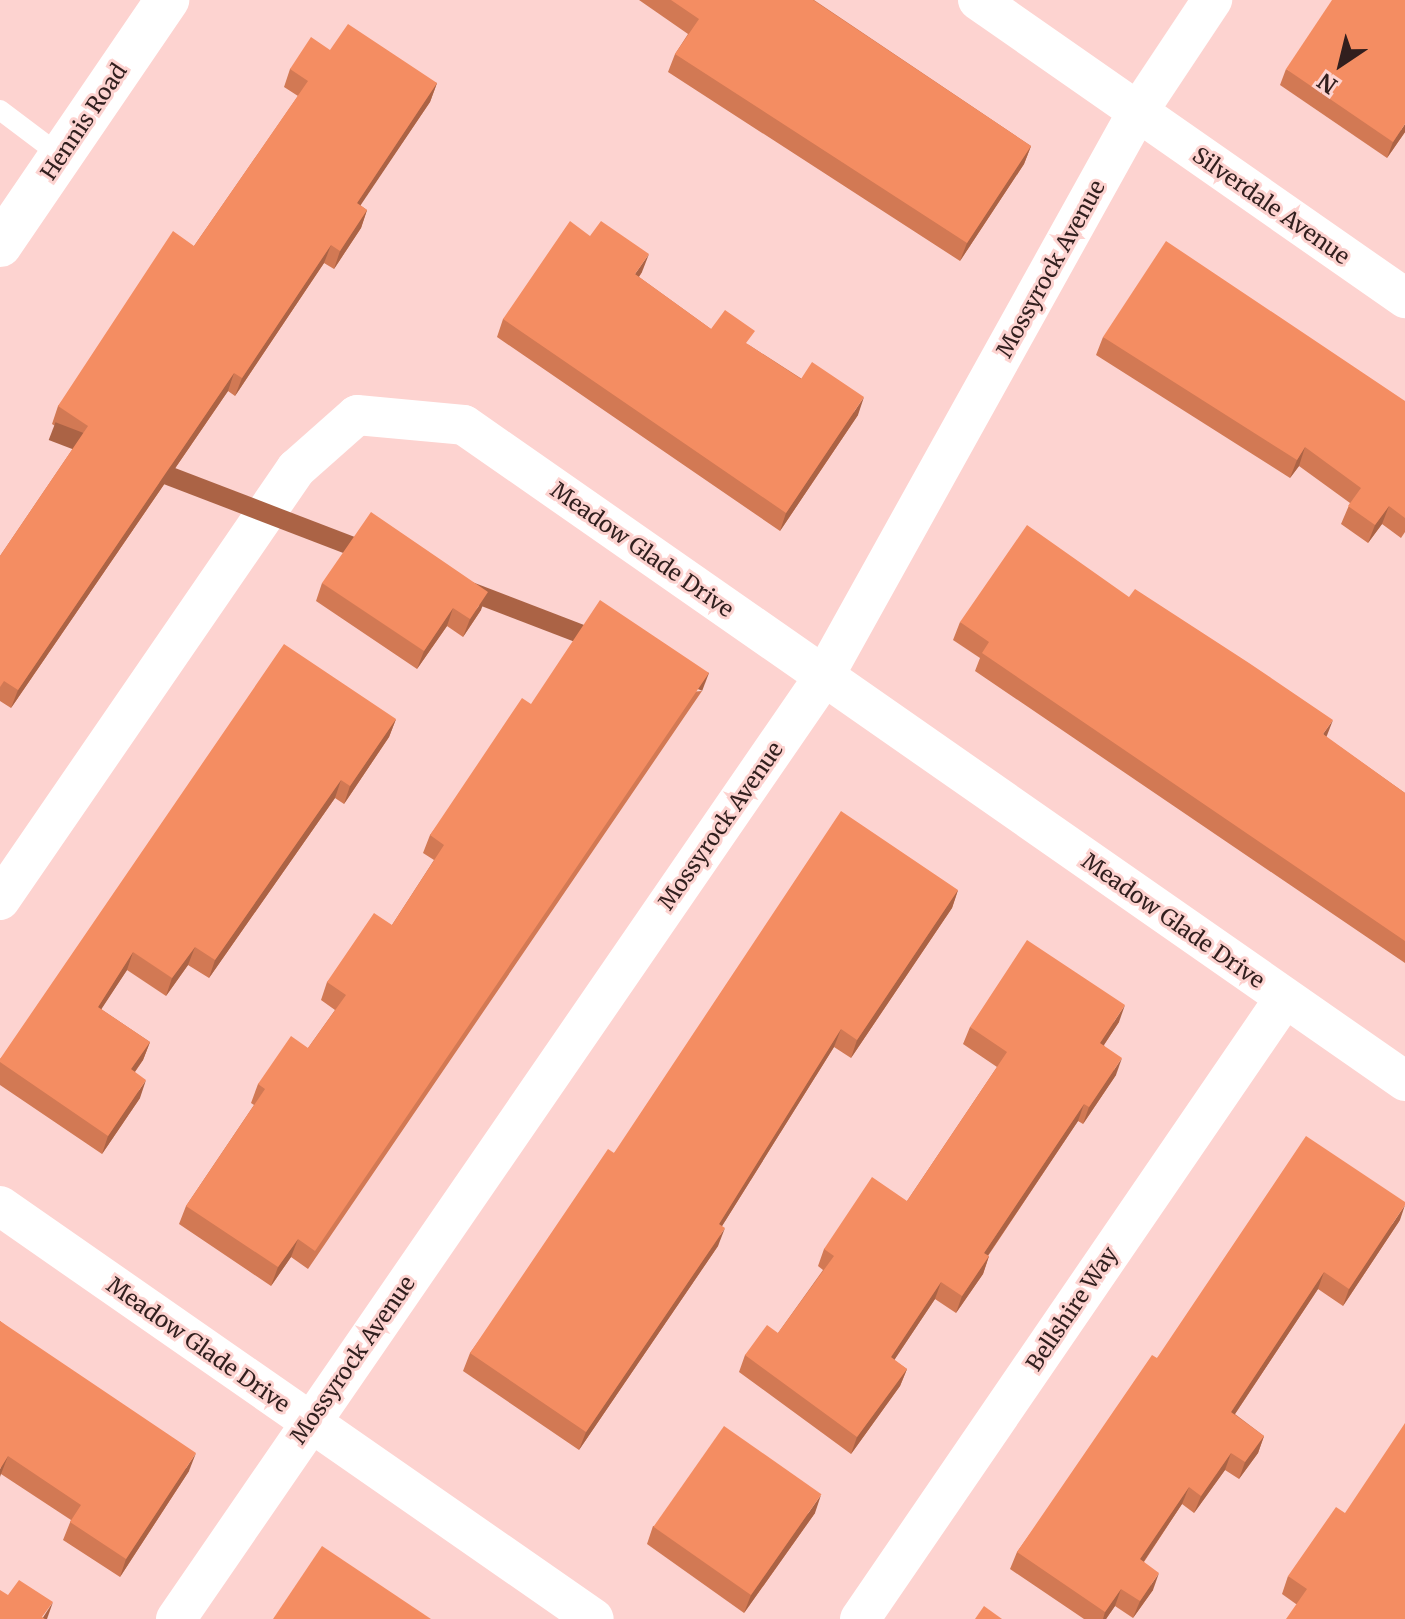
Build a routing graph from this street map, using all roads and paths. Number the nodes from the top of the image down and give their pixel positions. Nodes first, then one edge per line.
1 (167, 0) edge
2 (978, 0) edge
3 (1212, 0) edge
4 (0, 110) edge
5 (1137, 113) junction
6 (61, 156) junction
7 (0, 245) edge
8 (1405, 298) edge
9 (823, 678) junction
10 (0, 900) edge
11 (1284, 999) junction
12 (1405, 1081) edge
13 (0, 1206) edge
14 (309, 1423) junction
15 (176, 1619) edge
16 (594, 1619) edge
17 (860, 1619) edge

1 - 6 street, Hennis Road
2 - 5 street, Silverdale Avenue
3 - 5 street, Mossyrock Avenue
4 - 6 lane
5 - 8 street, Silverdale Avenue
5 - 9 street, Mossyrock Avenue
6 - 7 street, Hennis Road
9 - 10 street, Meadow Glade Drive
9 - 11 street, Meadow Glade Drive
9 - 14 street, Mossyrock Avenue
11 - 12 street, Meadow Glade Drive
11 - 17 street, Bellshire Way
13 - 14 street, Meadow Glade Drive
14 - 15 street, Mossyrock Avenue
14 - 16 street, Meadow Glade Drive

